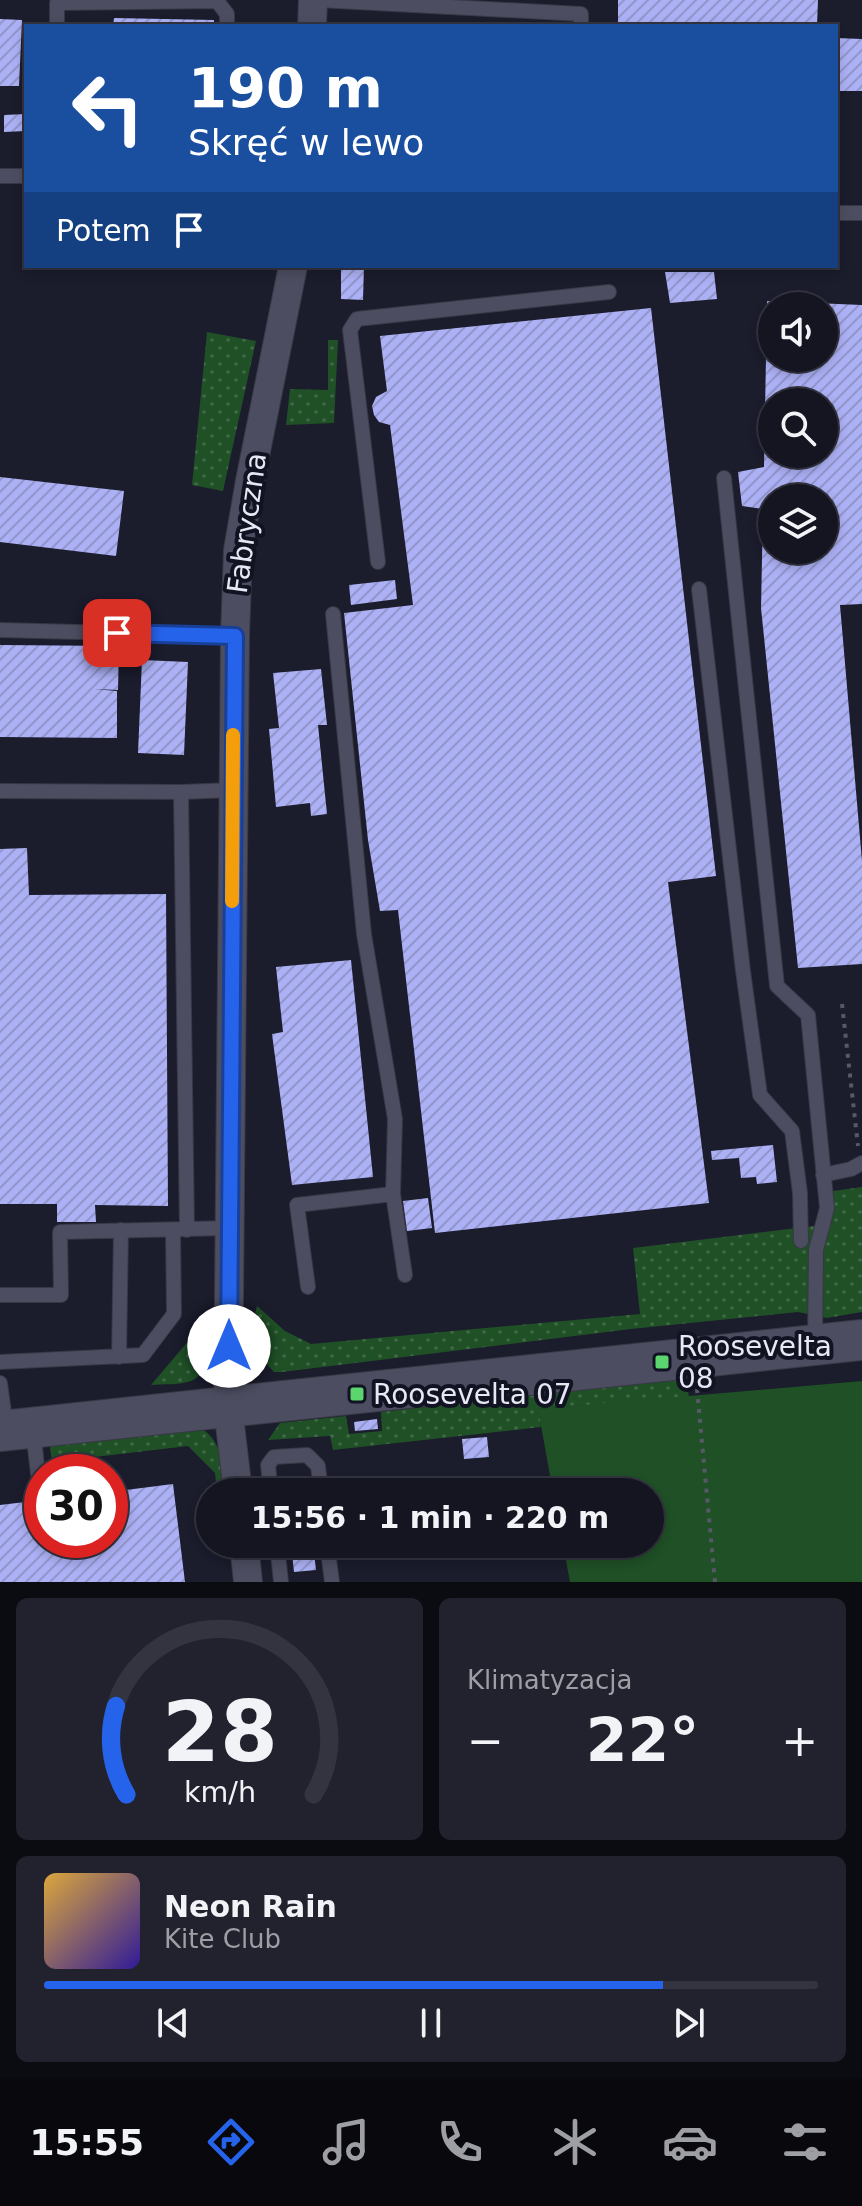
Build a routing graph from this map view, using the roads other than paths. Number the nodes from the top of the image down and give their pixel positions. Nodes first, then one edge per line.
1 (316, 0) edge
2 (57, 24) edge
3 (227, 24) edge
4 (312, 24) edge
5 (581, 24) edge
6 (0, 176) edge
7 (24, 176) edge
8 (838, 213) edge
9 (862, 213) edge
10 (293, 268) edge
11 (609, 292) dead end
12 (724, 478) dead end
13 (378, 562) dead end
14 (699, 589) dead end
15 (333, 614) dead end
16 (0, 630) edge
17 (235, 636) junction
18 (233, 790) junction
19 (0, 791) edge
20 (181, 792) junction
21 (861, 1164) edge
22 (823, 1175) junction
23 (393, 1194) junction
24 (229, 1228) junction
25 (121, 1230) junction
26 (180, 1230) junction
27 (801, 1241) dead end
28 (405, 1275) dead end
29 (308, 1287) dead end
30 (0, 1295) edge
31 (862, 1340) edge
32 (814, 1346) junction
33 (119, 1357) junction
34 (0, 1362) edge
35 (0, 1383) edge
36 (228, 1408) junction
37 (13, 1430) edge
38 (25, 1454) edge
39 (237, 1478) edge
40 (269, 1478) edge
41 (319, 1478) edge
42 (245, 1558) edge
43 (278, 1558) edge
44 (329, 1558) edge
45 (248, 1582) edge
46 (281, 1582) edge
47 (332, 1582) edge

1 - 4 street
1 - 5 lane
2 - 3 lane
6 - 7 lane
8 - 9 lane
10 - 17 street, Fabryczna
11 - 13 lane
12 - 22 lane
14 - 27 lane
15 - 23 lane
16 - 17 lane
17 - 18 street, Fabryczna
18 - 20 lane
18 - 24 street, Fabryczna
19 - 20 lane
20 - 26 lane
21 - 22 lane
22 - 32 lane
23 - 28 lane
23 - 29 lane
24 - 26 lane
24 - 36 street, Fabryczna
25 - 26 lane
25 - 30 lane
25 - 33 lane
26 - 33 lane
31 - 32 street
32 - 36 street
33 - 34 lane
35 - 37 lane
36 - 37 street
36 - 39 street, Fabryczna
37 - 38 lane
40 - 41 lane
42 - 45 street
43 - 46 lane
44 - 47 lane

